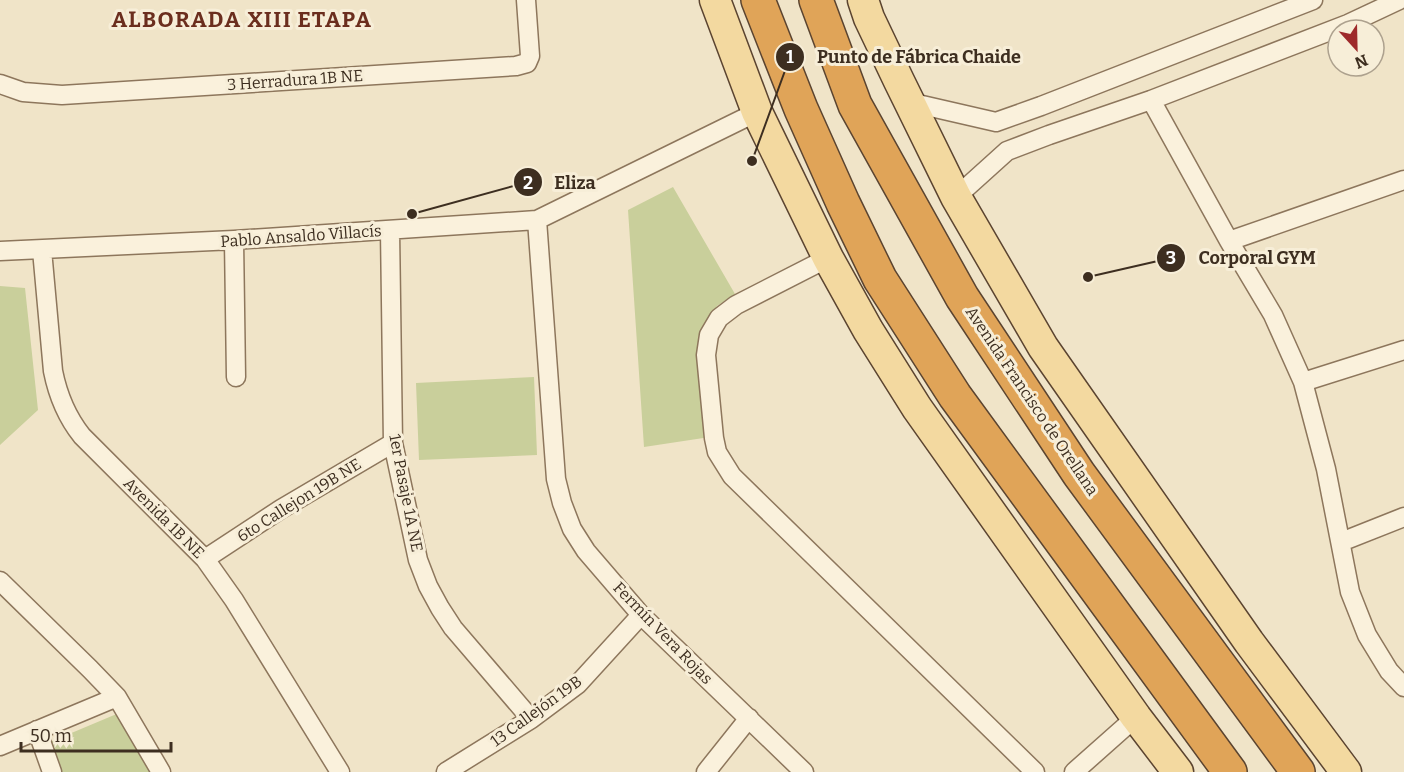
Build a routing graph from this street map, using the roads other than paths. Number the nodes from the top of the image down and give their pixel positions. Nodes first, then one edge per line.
1 (526, 0) edge
2 (715, 0) edge
3 (758, 0) edge
4 (816, 0) edge
5 (863, 0) edge
6 (1313, 0) edge
7 (1399, 0) edge
8 (0, 84) edge
9 (1151, 100) junction
10 (909, 102) junction
11 (757, 112) junction
12 (996, 122) junction
13 (1007, 151) junction
14 (1404, 180) edge
15 (956, 197) junction
16 (537, 220) junction
17 (390, 230) junction
18 (234, 240) junction
19 (1229, 241) junction
20 (42, 250) junction
21 (0, 251) edge
22 (828, 258) junction
23 (1404, 350) edge
24 (236, 376) dead end
25 (1303, 382) junction
26 (393, 443) junction
27 (1404, 517) edge
28 (1341, 542) junction
29 (205, 559) junction
30 (0, 581) edge
31 (641, 615) junction
32 (1404, 687) edge
33 (117, 697) junction
34 (1136, 717) junction
35 (749, 718) junction
36 (531, 719) junction
37 (37, 730) junction
38 (0, 746) edge
39 (52, 772) edge
40 (161, 772) edge
41 (340, 772) edge
42 (446, 772) edge
43 (706, 772) edge
44 (804, 772) edge
45 (1035, 772) edge
46 (1074, 772) edge
47 (1178, 772) edge
48 (1230, 772) edge
49 (1298, 772) edge
50 (1346, 772) edge

1 - 8 street, 3 Herradura 1B NE
2 - 11 main road
3 - 48 highway
4 - 49 highway, Avenida Francisco de Orellana
5 - 10 main road
6 - 12 street
7 - 9 street
9 - 13 street
9 - 19 street
10 - 12 street
10 - 15 main road
11 - 16 street, Pablo Ansaldo Villacís
11 - 22 main road
12 - 13 street
13 - 15 street
14 - 19 street
15 - 50 main road
16 - 17 street, Pablo Ansaldo Villacís
16 - 31 street, Fermín Vera Rojas
17 - 18 street, Pablo Ansaldo Villacís
17 - 26 street, 1er Pasaje 1A NE
18 - 20 street, Pablo Ansaldo Villacís
18 - 24 street
19 - 25 street
20 - 21 street, Pablo Ansaldo Villacís
20 - 29 street, Avenida 1B NE
22 - 34 main road
22 - 45 street
23 - 25 street
25 - 28 street
26 - 29 street, 6to Callejon 19B NE
26 - 36 street, 1er Pasaje 1A NE
27 - 28 street
28 - 32 street
29 - 41 street, Avenida 1B NE
30 - 33 street
31 - 35 street, Fermín Vera Rojas
31 - 36 street, 13 Callejón 19B
33 - 37 street
33 - 40 street
34 - 46 street
34 - 47 main road
35 - 43 street
35 - 44 street, Fermín Vera Rojas
36 - 42 street, 13 Callejón 19B
37 - 38 street
37 - 39 street

